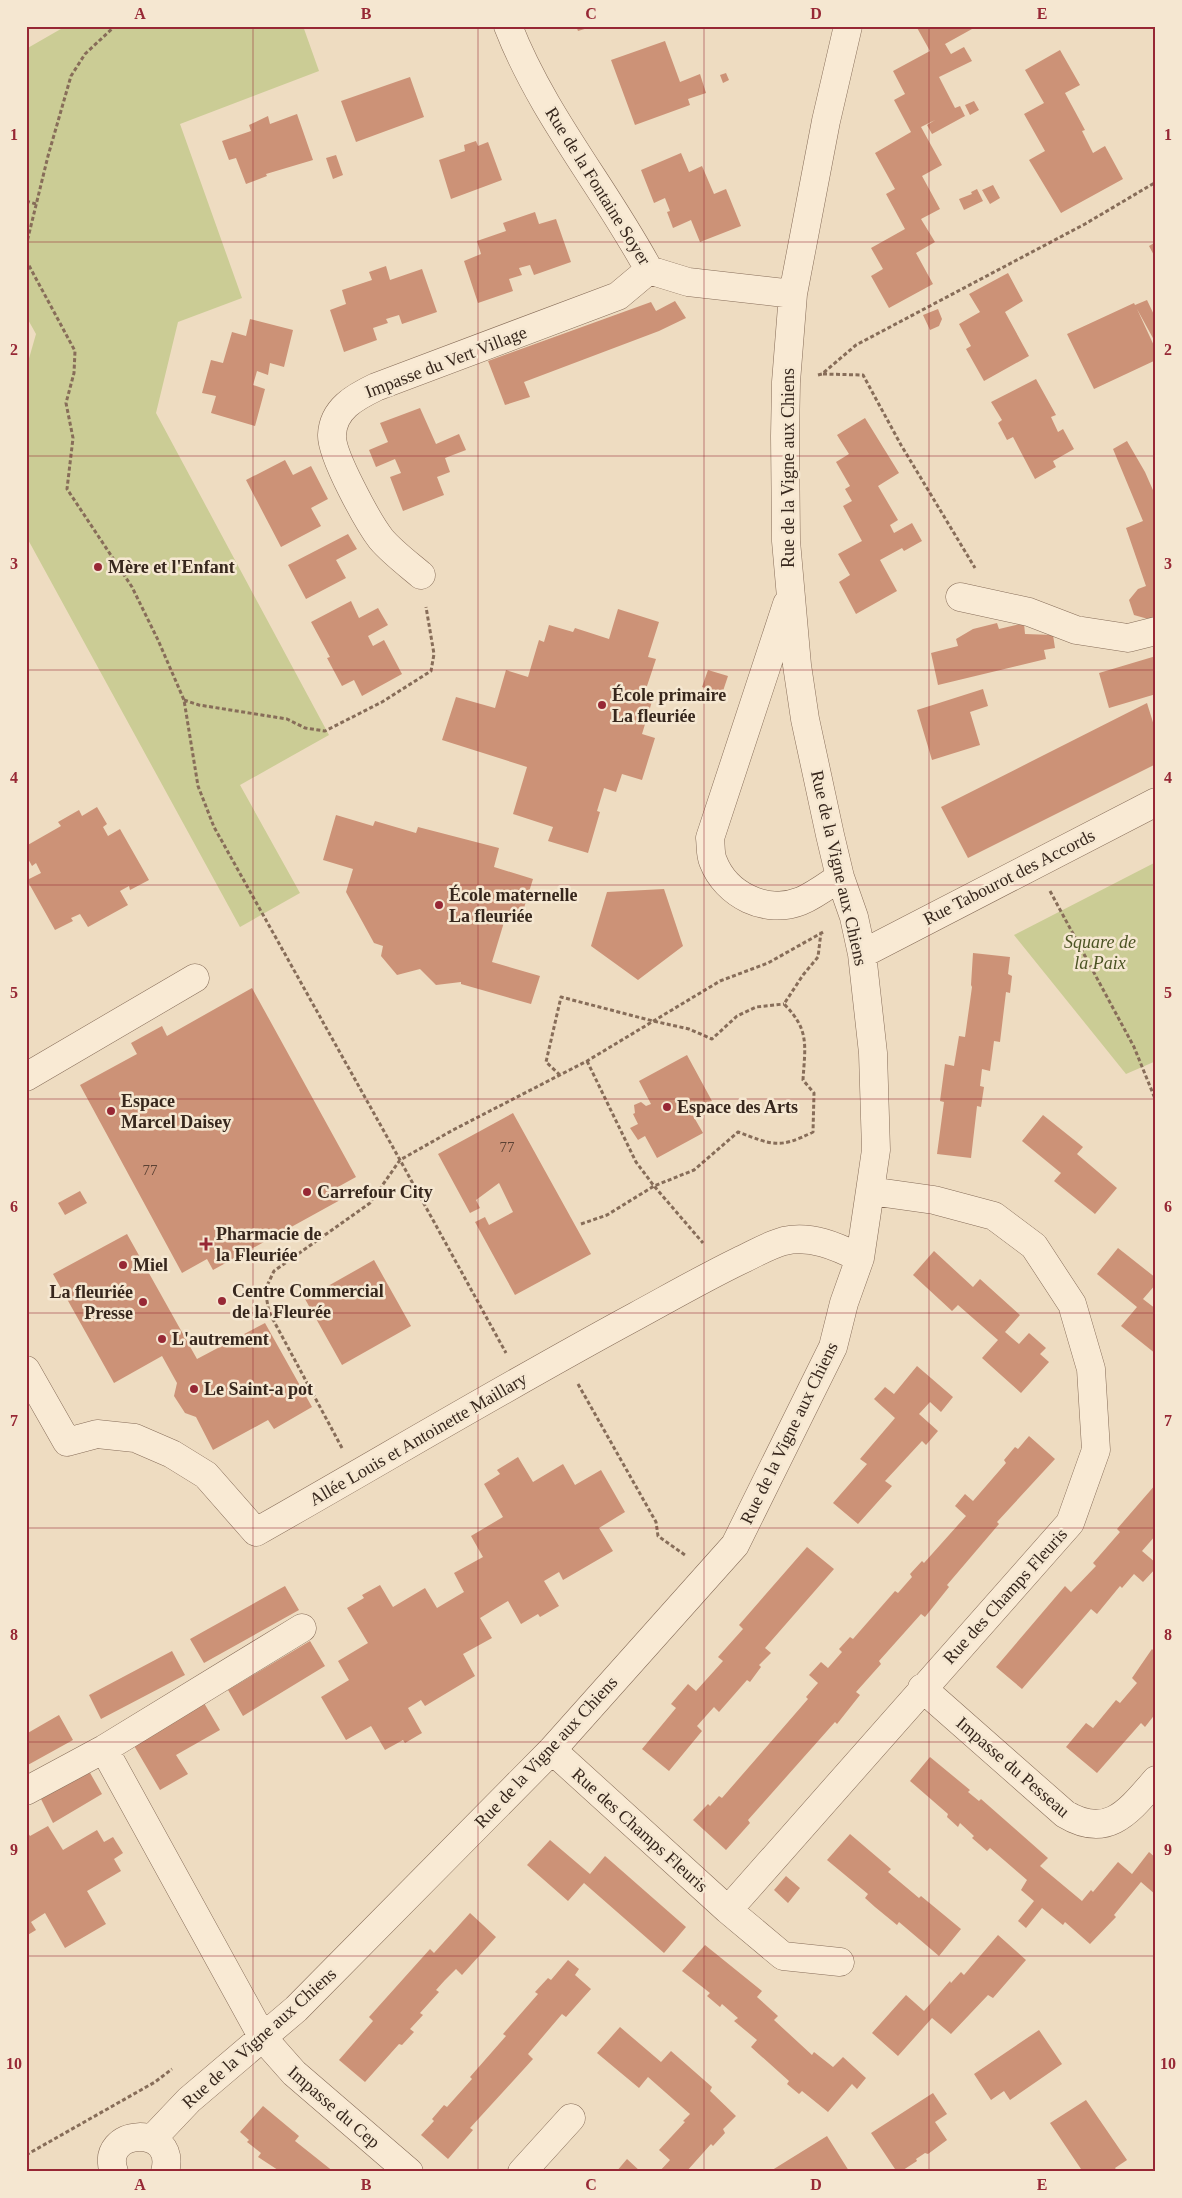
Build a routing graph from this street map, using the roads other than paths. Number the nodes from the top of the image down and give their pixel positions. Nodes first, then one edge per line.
1 (508, 26) edge
2 (848, 26) edge
3 (649, 270) junction
4 (793, 294) junction
5 (421, 575) road end
6 (790, 595) junction
7 (960, 597) dead end
8 (1156, 632) edge
9 (1156, 802) edge
10 (840, 877) junction
11 (862, 954) junction
12 (194, 978) dead end
13 (26, 1077) edge
14 (870, 1191) junction
15 (860, 1258) junction
16 (26, 1370) edge
17 (302, 1628) dead end
18 (922, 1688) junction
19 (104, 1749) junction
20 (552, 1750) junction
21 (1156, 1780) edge
22 (26, 1790) edge
23 (728, 1910) junction
24 (840, 1962) dead end
25 (263, 2038) junction
26 (571, 2118) dead end
27 (152, 2139) junction
28 (109, 2170) edge
29 (165, 2172) edge
30 (410, 2172) edge
31 (522, 2172) edge

1 - 3 street, Rue de la Fontaine Soyer
2 - 4 street, Rue de la Vigne aux Chiens
3 - 4 street, Rue de la Fontaine Soyer
3 - 5 street, Impasse du Vert Village
4 - 6 street, Rue de la Vigne aux Chiens
6 - 10 street, Rue de la Vigne aux Chiens
6 - 10 street
7 - 8 street
9 - 11 street, Rue Tabourot des Accords
10 - 11 street, Rue de la Vigne aux Chiens
11 - 14 street, Rue de la Vigne aux Chiens
12 - 13 street
14 - 15 street, Rue de la Vigne aux Chiens
14 - 18 street, Rue des Champs Fleuris
15 - 16 street, Allée Louis et Antoinette Maillary
15 - 20 street, Rue de la Vigne aux Chiens
17 - 19 street
18 - 21 street, Impasse du Pesseau
18 - 23 street, Rue des Champs Fleuris
19 - 22 street
19 - 25 street, Impasse du Cep
20 - 23 street, Rue des Champs Fleuris
20 - 25 street, Rue de la Vigne aux Chiens
23 - 24 street, Rue des Champs Fleuris
25 - 27 street, Rue de la Vigne aux Chiens
25 - 30 street, Impasse du Cep
26 - 31 street
27 - 28 street
27 - 29 street

